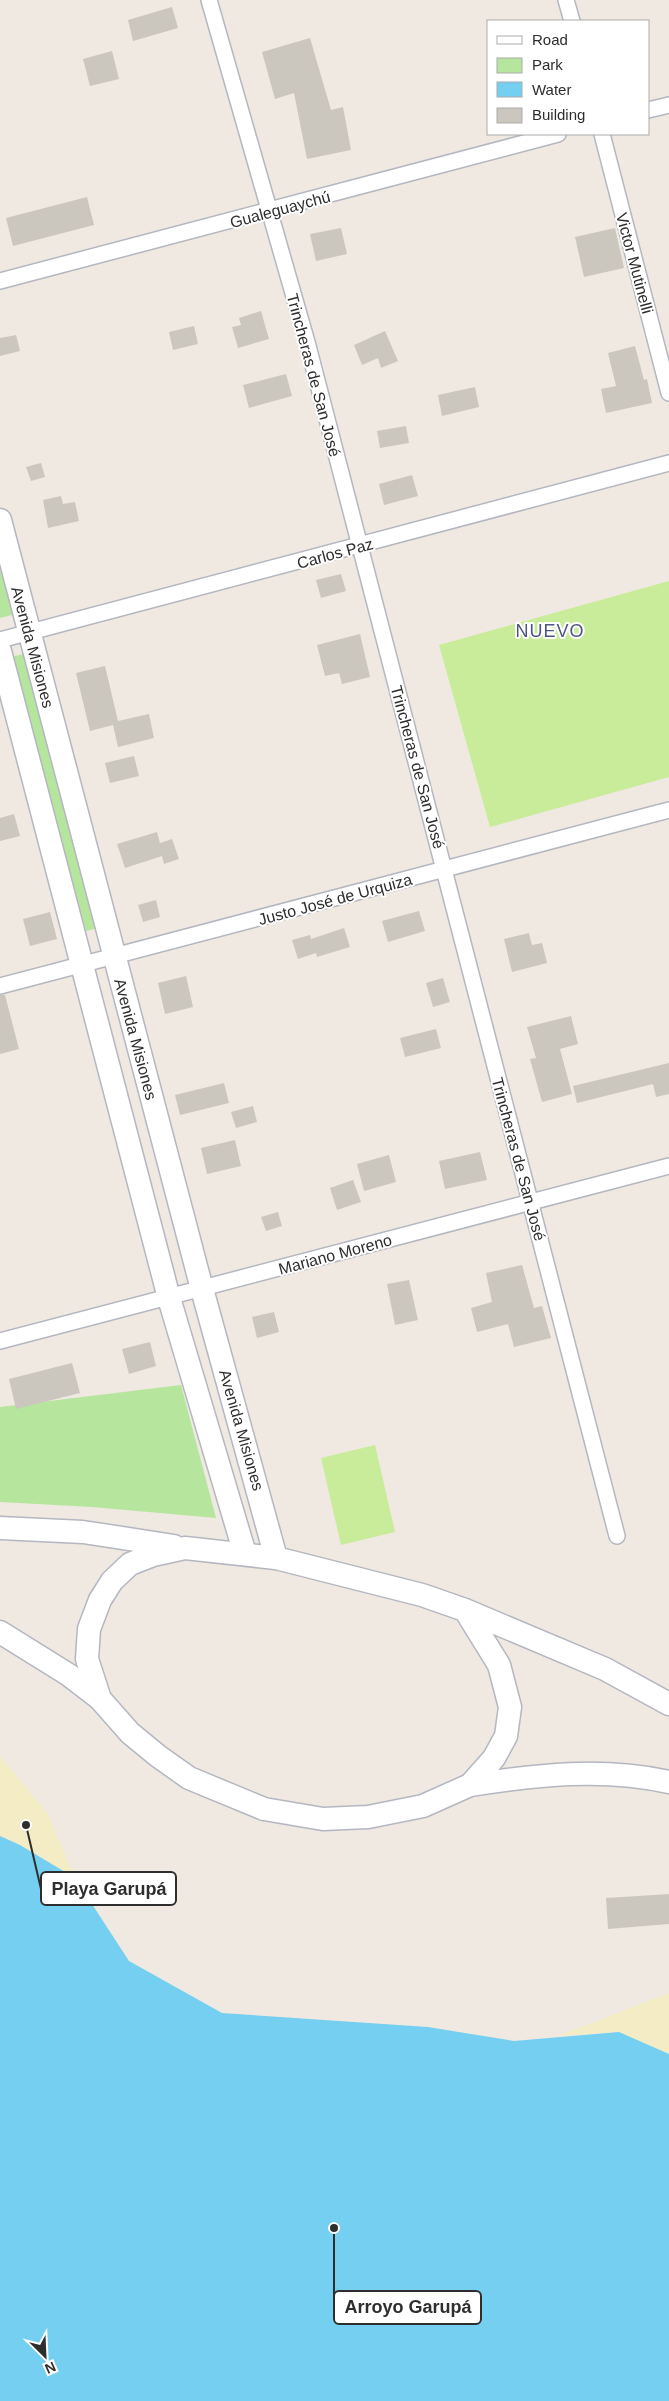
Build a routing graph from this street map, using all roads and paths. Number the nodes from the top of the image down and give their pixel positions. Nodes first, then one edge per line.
1 (209, 0) edge
2 (566, 0) edge
3 (572, 20) edge
4 (669, 104) edge
5 (649, 110) edge
6 (554, 135) edge
7 (602, 135) edge
8 (268, 212) junction
9 (0, 281) edge
10 (669, 393) edge
11 (669, 463) edge
12 (0, 520) edge
13 (360, 546) junction
14 (30, 632) junction
15 (0, 640) edge
16 (0, 651) edge
17 (669, 810) edge
18 (445, 870) junction
19 (115, 957) junction
20 (82, 965) junction
21 (0, 986) edge
22 (669, 1166) edge
23 (531, 1203) junction
24 (202, 1289) junction
25 (169, 1298) junction
26 (0, 1341) edge
27 (0, 1528) edge
28 (617, 1536) dead end
29 (185, 1548) junction
30 (245, 1554) junction
31 (276, 1558) junction
32 (465, 1610) junction
33 (0, 1632) edge
34 (100, 1699) junction
35 (669, 1704) edge
36 (669, 1782) edge
37 (470, 1785) junction

1 - 8 street, Trincheras de San José
2 - 3 street
4 - 5 street
6 - 8 street, Gualeguaychú
7 - 10 street, Victor Mutinelli
8 - 9 street, Gualeguaychú
8 - 13 street, Trincheras de San José
11 - 13 street, Carlos Paz
12 - 14 main road, Avenida Misiones
13 - 14 street, Carlos Paz
13 - 18 street, Trincheras de San José
14 - 15 street, Carlos Paz
14 - 19 main road, Avenida Misiones
16 - 20 main road, Avenida Misiones
17 - 18 street, Justo José de Urquiza
18 - 19 street, Justo José de Urquiza
18 - 23 street, Trincheras de San José
19 - 20 street, Justo José de Urquiza
19 - 24 main road, Avenida Misiones
20 - 21 street, Justo José de Urquiza
20 - 25 main road, Avenida Misiones
22 - 23 street, Mariano Moreno
23 - 24 street, Mariano Moreno
23 - 28 street, Trincheras de San José
24 - 25 street, Mariano Moreno
24 - 31 main road, Avenida Misiones
25 - 26 street, Mariano Moreno
25 - 30 main road, Avenida Misiones
27 - 29 main road
29 - 30 main road
29 - 34 main road
30 - 31 main road
31 - 32 main road
32 - 35 main road
32 - 37 main road
33 - 34 main road
34 - 37 main road
36 - 37 main road

